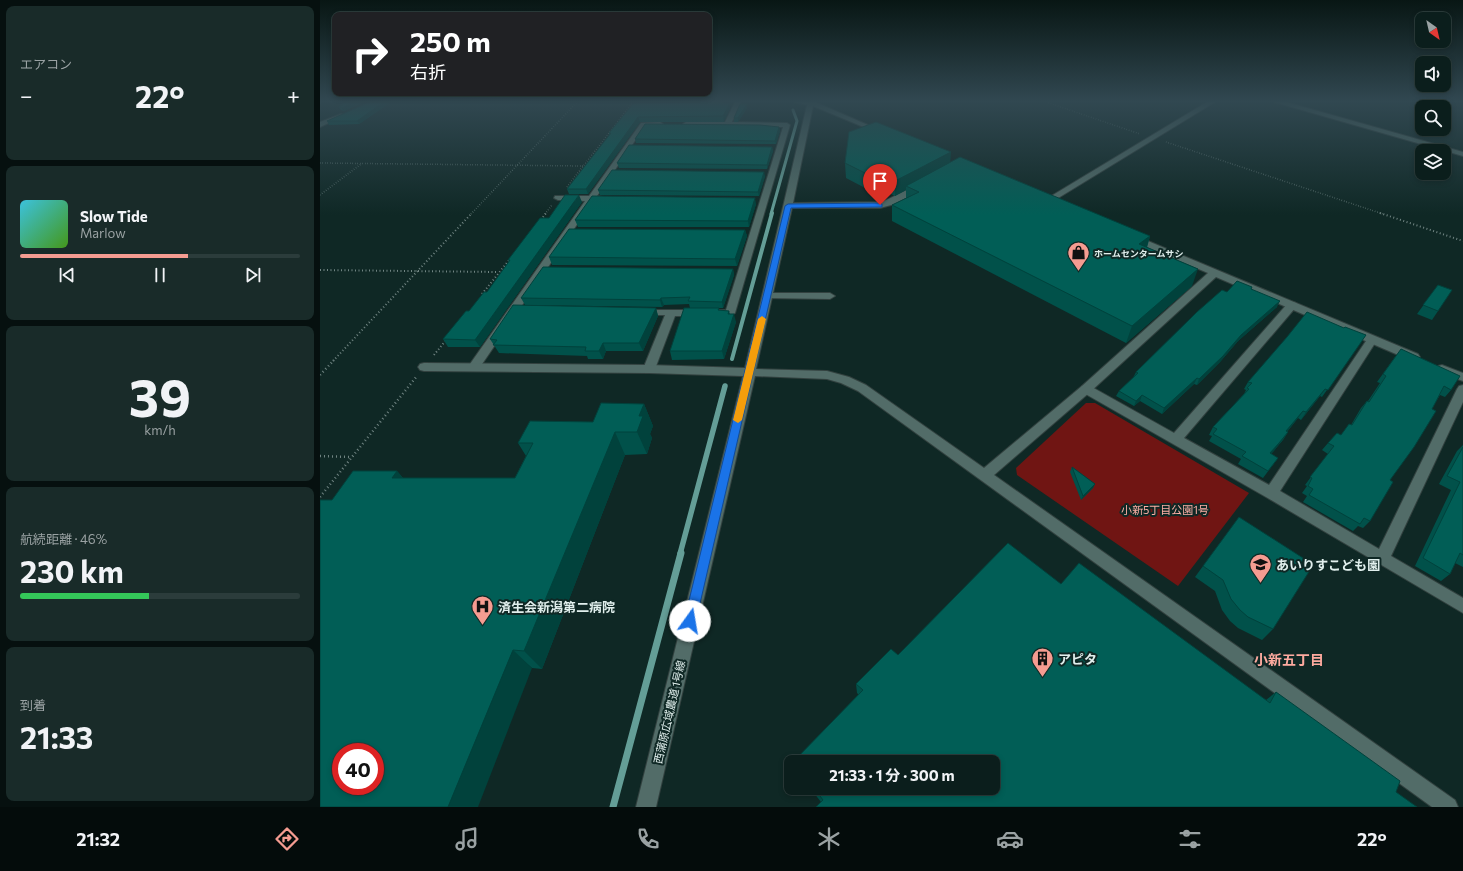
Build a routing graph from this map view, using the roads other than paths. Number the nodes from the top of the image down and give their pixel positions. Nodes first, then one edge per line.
1 (635, 140) edge
2 (780, 140) edge
3 (803, 140) edge
4 (1150, 140) edge
5 (1412, 140) edge
6 (1463, 154) edge
7 (929, 183) edge
8 (558, 198) road end
9 (592, 198) junction
10 (608, 199) edge
11 (1047, 201) edge
12 (788, 206) junction
13 (1127, 235) edge
14 (1214, 273) junction
15 (768, 296) junction
16 (830, 296) dead end
17 (1292, 306) junction
18 (632, 312) edge
19 (671, 313) junction
20 (1372, 340) junction
21 (1421, 360) edge
22 (1435, 366) edge
23 (424, 367) road end
24 (474, 367) junction
25 (648, 369) junction
26 (749, 373) junction
27 (1463, 377) edge
28 (1086, 389) junction
29 (1463, 389) edge
30 (1176, 440) junction
31 (984, 476) junction
32 (1271, 493) junction
33 (1382, 559) junction
34 (1463, 606) edge
35 (646, 807) edge
36 (1448, 807) edge

1 - 9 street
2 - 19 street
3 - 12 street, 西蒲原広域農道 1号線
4 - 11 street
5 - 6 street
7 - 12 street
8 - 9 street
9 - 10 street
9 - 24 street
12 - 15 street, 西蒲原広域農道 1号線
13 - 14 street
14 - 17 street
14 - 28 street
15 - 16 street
15 - 26 street, 西蒲原広域農道 1号線
17 - 20 street
17 - 30 street
18 - 19 street
19 - 25 street
20 - 21 street
20 - 32 street
22 - 27 street
23 - 24 street
24 - 25 street
25 - 26 street
26 - 31 street
26 - 35 street, 西蒲原広域農道 1号線
28 - 30 street
28 - 31 street
29 - 33 street
30 - 32 street
31 - 36 street
32 - 33 street
33 - 34 street

